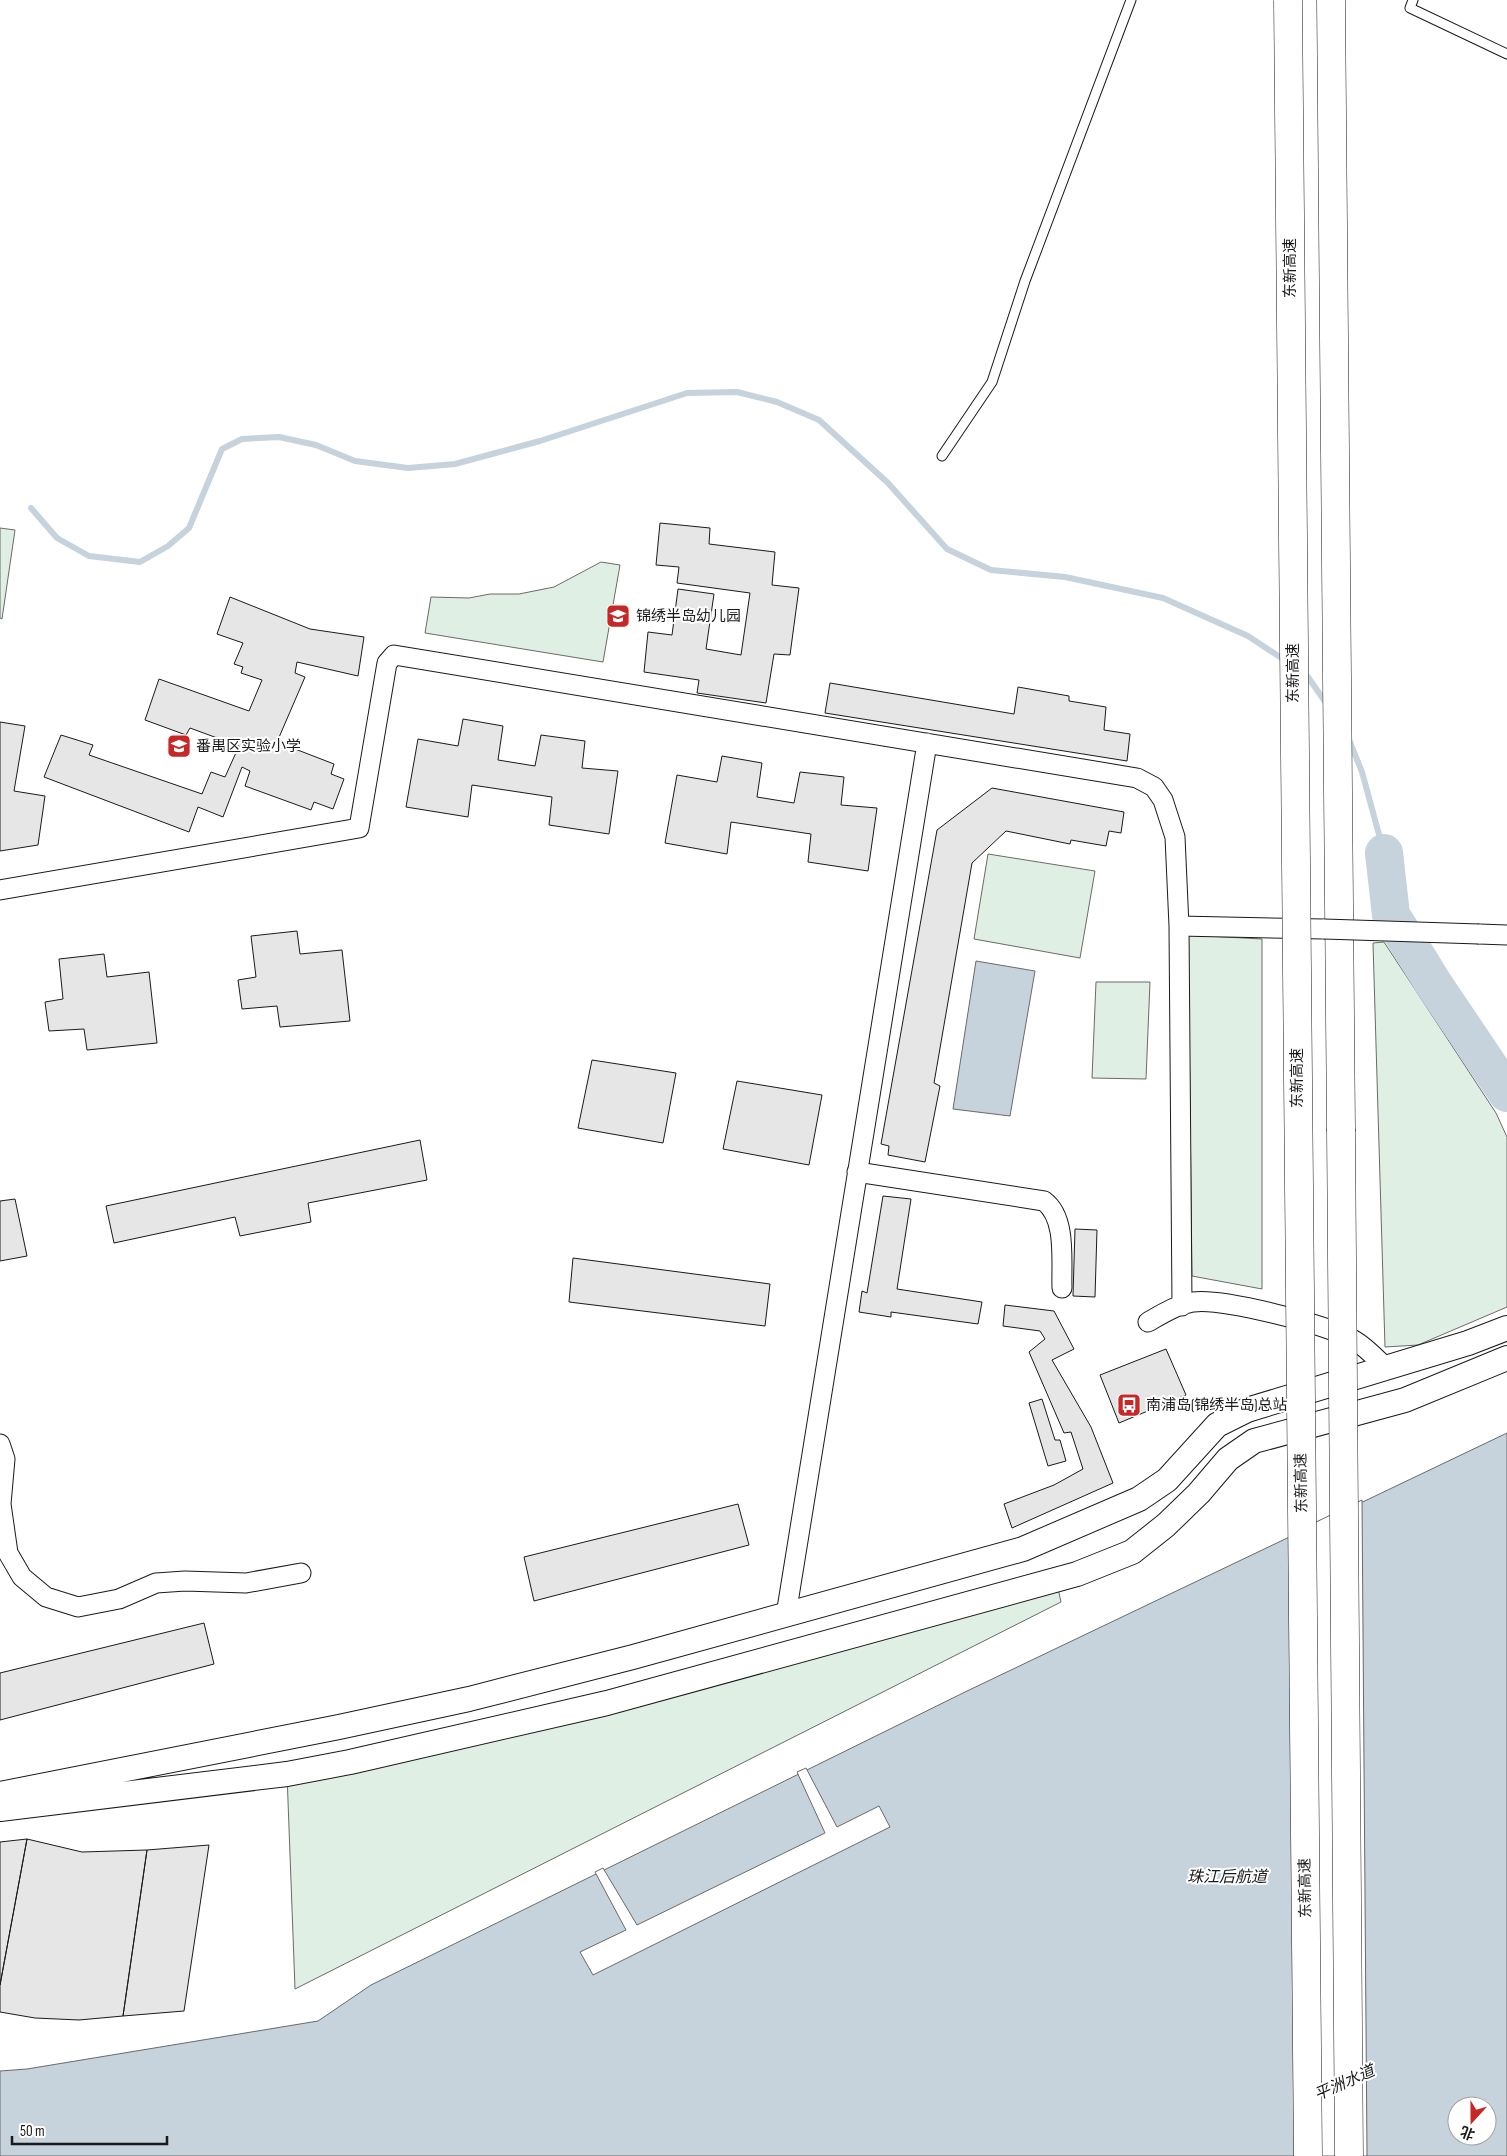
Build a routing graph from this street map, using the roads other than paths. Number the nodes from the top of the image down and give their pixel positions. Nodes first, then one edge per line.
1 (1131, 0) edge
2 (1288, 0) edge
3 (1331, 0) edge
4 (1413, 0) edge
5 (1507, 54) edge
6 (942, 456) dead end
7 (927, 744) junction
8 (0, 890) edge
9 (1179, 926) junction
10 (1507, 934) edge
11 (857, 1172) junction
12 (1062, 1288) dead end
13 (1182, 1306) junction
14 (1148, 1322) dead end
15 (1507, 1328) edge
16 (1507, 1358) edge
17 (1386, 1368) junction
18 (0, 1444) edge
19 (301, 1573) dead end
20 (786, 1614) junction
21 (0, 1794) edge
22 (0, 1809) edge
23 (1308, 2156) edge
24 (1349, 2156) edge

1 - 6 lane
2 - 23 highway, 东新高速, bridge
3 - 24 highway, bridge
4 - 5 lane
7 - 8 street
7 - 9 street
7 - 11 street
9 - 10 street, bridge
9 - 13 street
11 - 12 street
11 - 20 street
13 - 14 street
13 - 17 street
15 - 17 street
16 - 22 street
17 - 20 street
18 - 19 street
20 - 21 street

